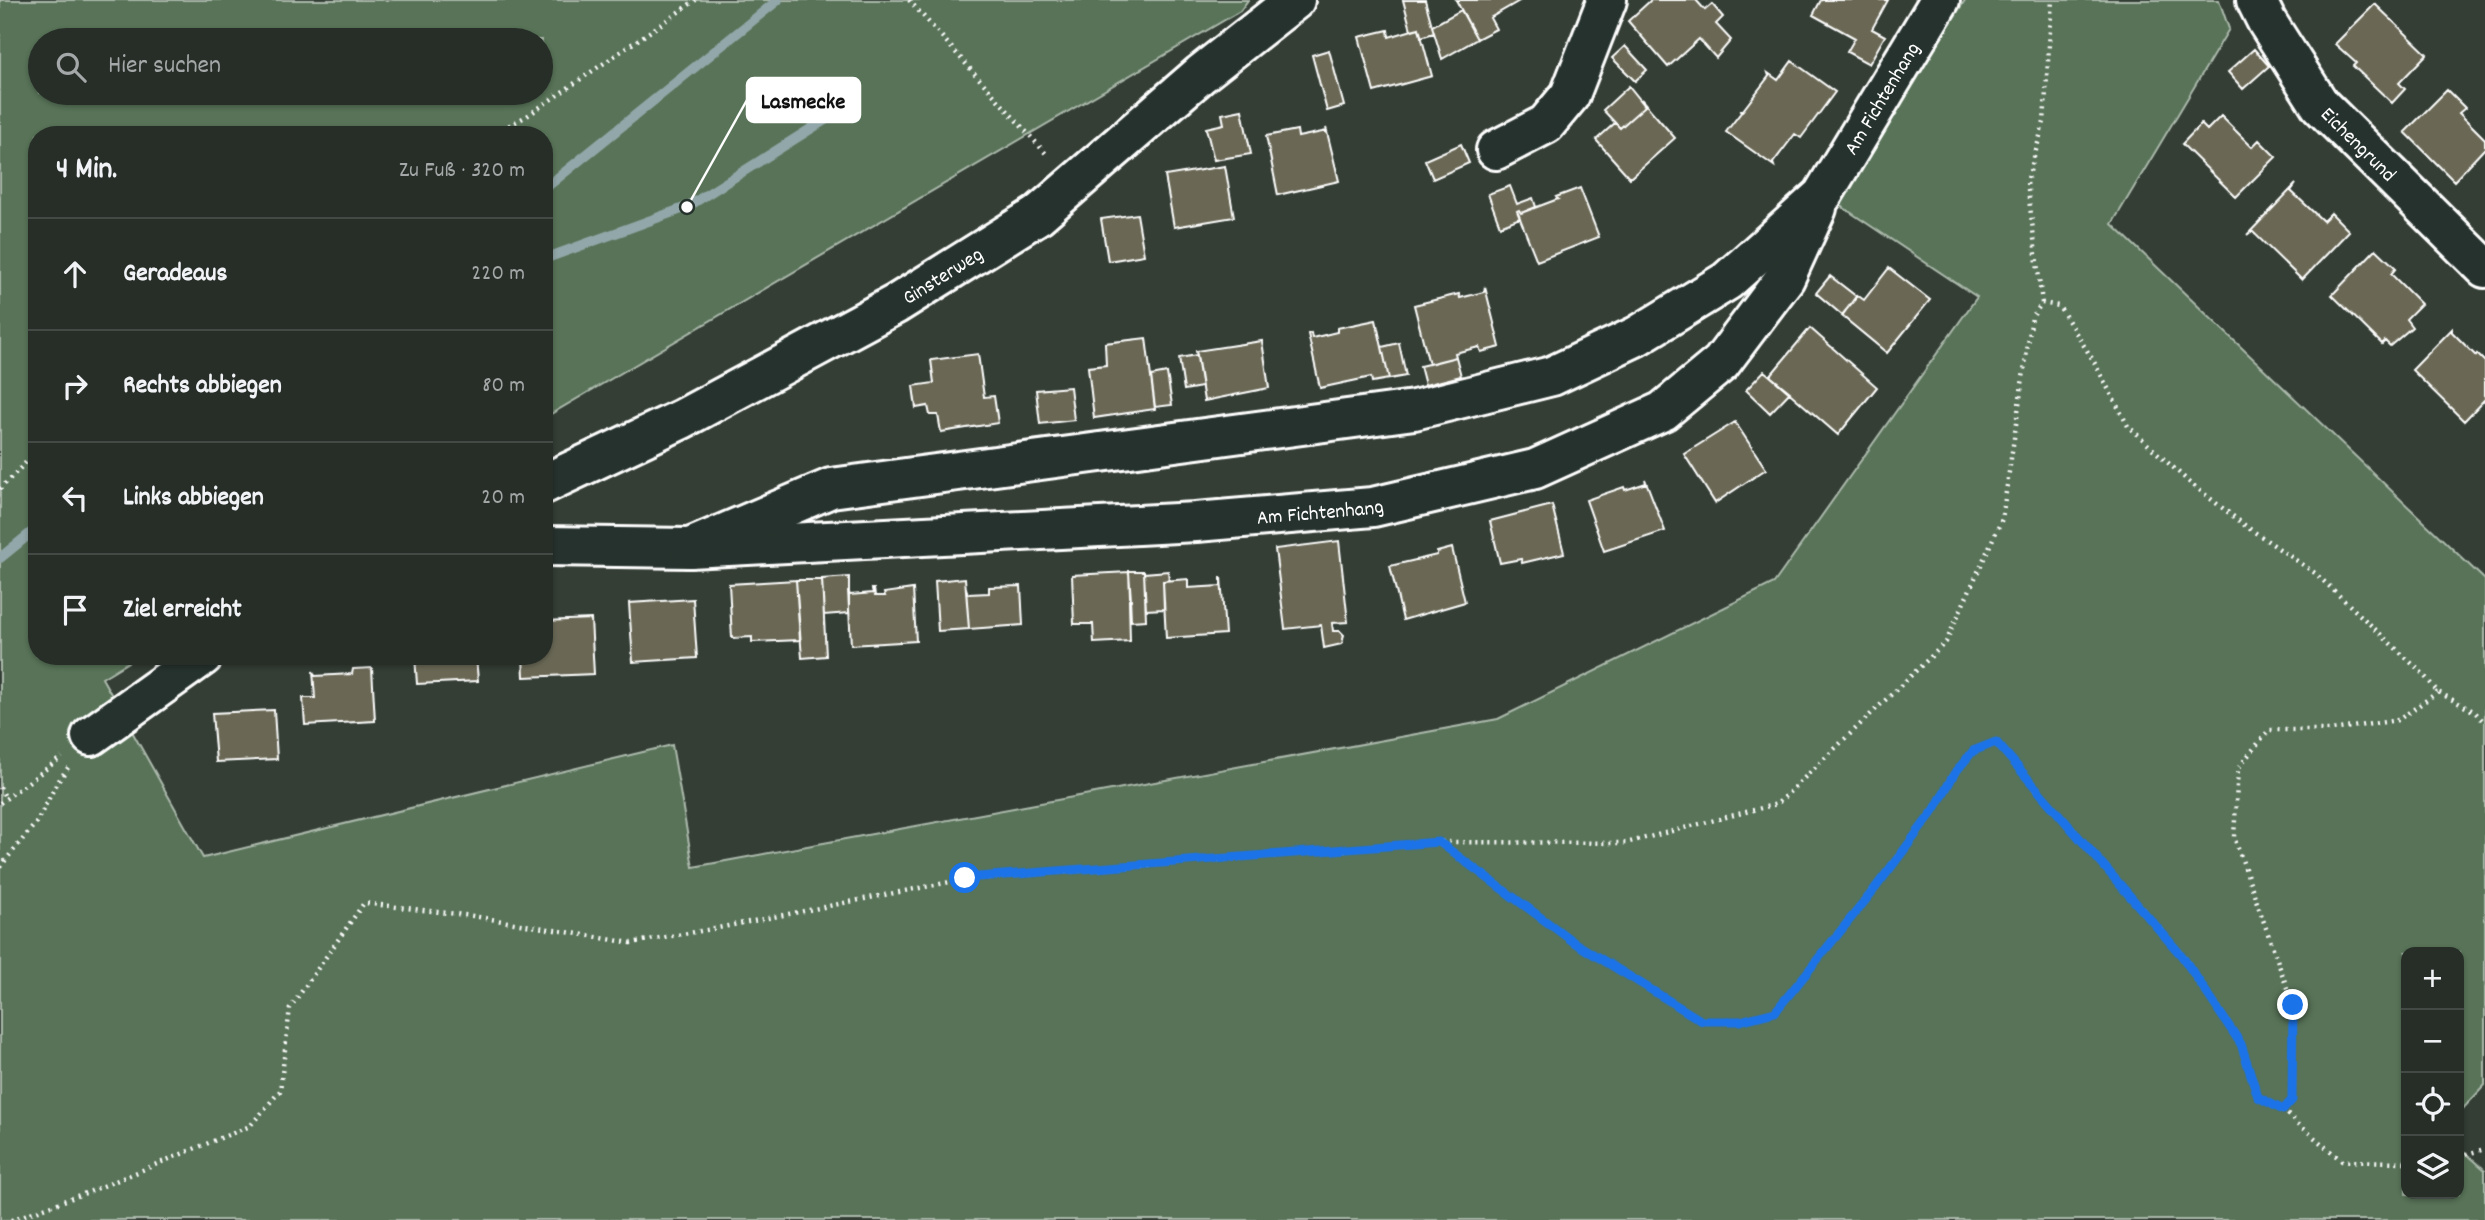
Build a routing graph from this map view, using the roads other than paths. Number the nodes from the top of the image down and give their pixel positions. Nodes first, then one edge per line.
1 (1295, 0) edge
2 (1607, 0) edge
3 (1940, 0) edge
4 (2256, 0) edge
5 (1496, 150) dead end
6 (1822, 196) junction
7 (2485, 268) edge
8 (553, 480) edge
9 (553, 546) edge
10 (690, 548) junction
11 (190, 665) edge
12 (91, 736) road end

1 - 8 street, Ginsterweg
2 - 5 street
3 - 6 street, Am Fichtenhang
4 - 7 street, Eichengrund
6 - 10 street, Am Fichtenhang
6 - 10 street, Am Fichtenhang
9 - 10 street, Am Fichtenhang
11 - 12 street

